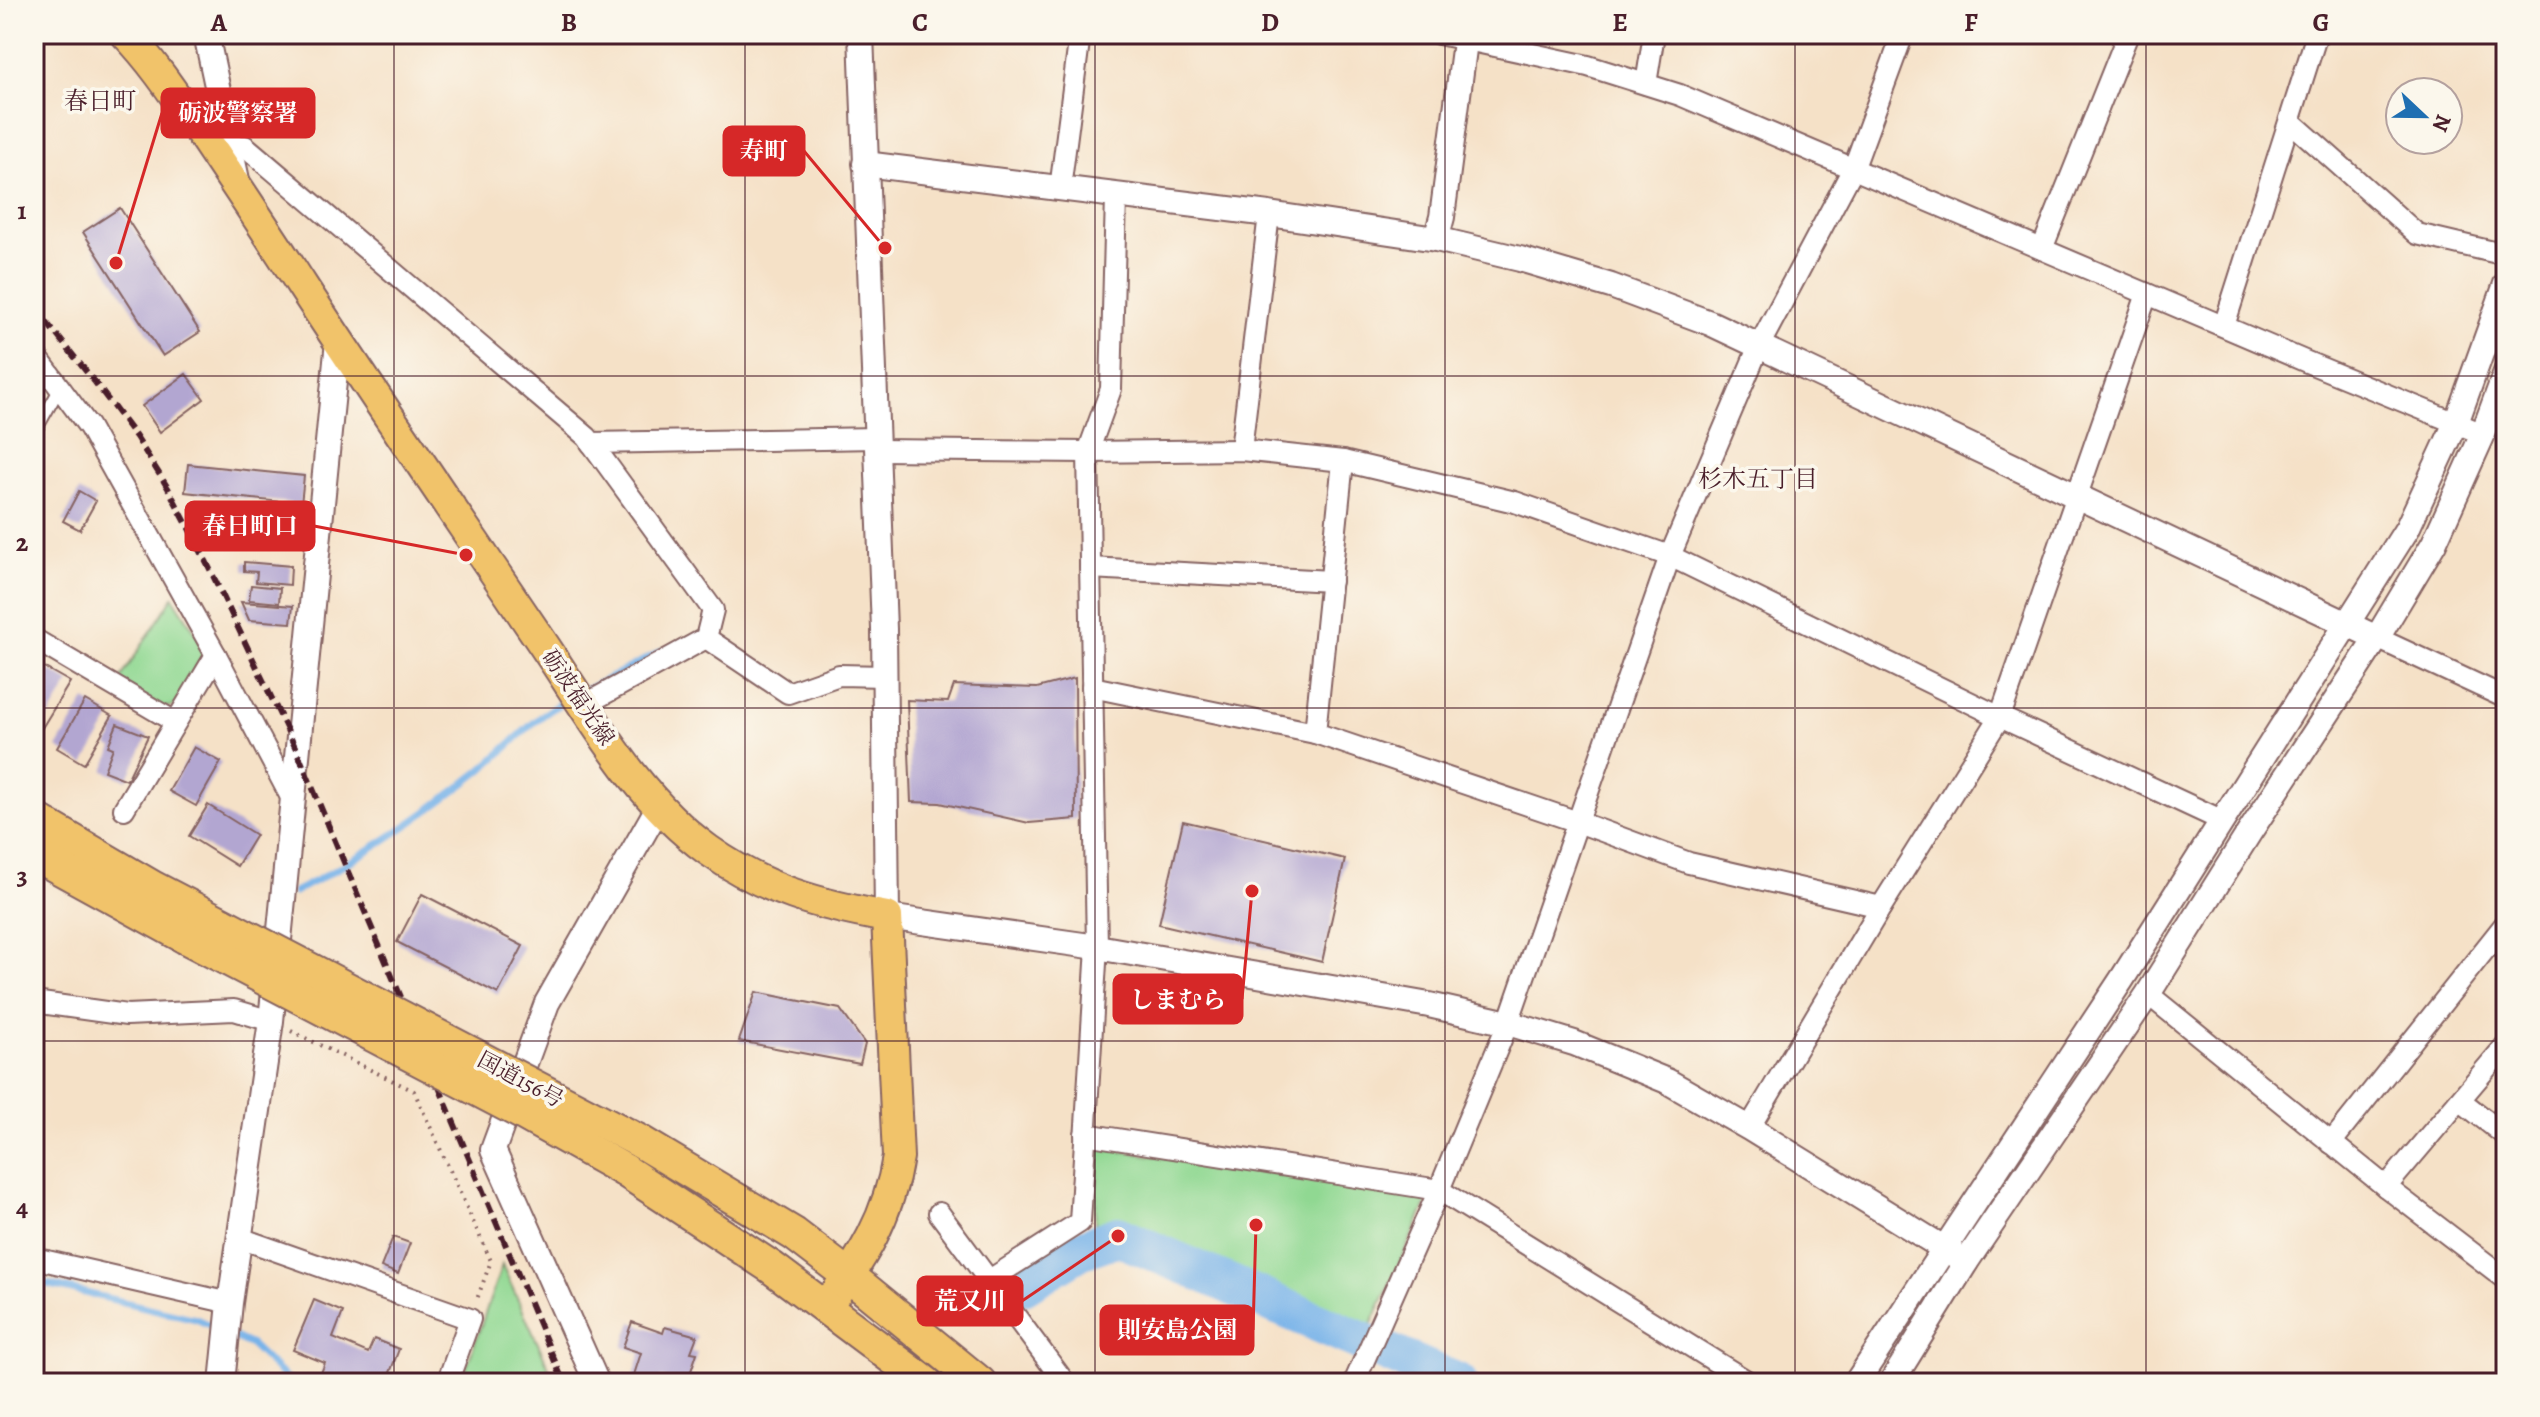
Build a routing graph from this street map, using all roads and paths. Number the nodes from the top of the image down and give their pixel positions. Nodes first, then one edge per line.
1 (126, 34) edge
2 (206, 34) edge
3 (861, 34) edge
4 (1080, 34) edge
5 (1439, 34) edge
6 (1654, 34) edge
7 (1903, 34) edge
8 (2128, 34) edge
9 (2317, 34) edge
10 (1466, 36) edge
11 (1646, 84) junction
12 (2290, 121) junction
13 (230, 145) junction
14 (865, 164) junction
15 (1854, 167) junction
16 (239, 188) junction
17 (1060, 189) junction
18 (1116, 196) junction
19 (1269, 214) junction
20 (1436, 239) junction
21 (2042, 249) junction
22 (2506, 255) edge
23 (2506, 284) edge
24 (2147, 294) junction
25 (2224, 326) junction
26 (338, 341) junction
27 (1759, 346) junction
28 (34, 353) edge
29 (2506, 372) edge
30 (60, 388) junction
31 (2456, 423) junction
32 (34, 434) edge
33 (2483, 434) junction
34 (591, 443) junction
35 (877, 444) junction
36 (1241, 450) junction
37 (1088, 452) junction
38 (1343, 461) junction
39 (2078, 496) junction
40 (1670, 556) junction
41 (1090, 568) junction
42 (1331, 581) junction
43 (2349, 625) junction
44 (706, 638) junction
45 (2377, 638) junction
46 (34, 639) edge
47 (216, 655) junction
48 (885, 676) junction
49 (1092, 687) junction
50 (2506, 698) edge
51 (584, 705) junction
52 (2000, 717) junction
53 (175, 722) junction
54 (1315, 733) junction
55 (293, 801) junction
56 (659, 806) junction
57 (124, 809) dead end
58 (34, 818) edge
59 (2223, 821) junction
60 (1578, 822) junction
61 (34, 854) edge
62 (1881, 907) junction
63 (887, 917) junction
64 (2506, 923) edge
65 (195, 926) junction
66 (1097, 947) junction
67 (2148, 994) junction
68 (34, 1002) edge
69 (271, 1021) junction
70 (1508, 1023) junction
71 (2506, 1045) edge
72 (2460, 1100) junction
73 (1749, 1128) junction
74 (1085, 1134) junction
75 (2506, 1136) edge
76 (2331, 1143) junction
77 (2386, 1187) junction
78 (1439, 1190) junction
79 (939, 1213) dead end
80 (240, 1238) junction
81 (1944, 1248) junction
82 (34, 1258) edge
83 (1966, 1262) junction
84 (849, 1276) junction
85 (2506, 1279) edge
86 (988, 1281) junction
87 (230, 1303) junction
88 (826, 1306) junction
89 (470, 1319) junction
90 (222, 1383) edge
91 (447, 1383) edge
92 (597, 1383) edge
93 (926, 1383) edge
94 (980, 1383) edge
95 (1065, 1383) edge
96 (1354, 1383) edge
97 (1750, 1383) edge
98 (1856, 1383) edge
99 (1891, 1383) edge

1 - 16 main road, 砺波福光線
2 - 13 street
3 - 14 street
4 - 17 street
5 - 10 street
6 - 11 street
7 - 15 street
8 - 21 street
9 - 12 street
10 - 11 street
10 - 20 street
11 - 15 street
12 - 22 street
12 - 25 street
13 - 16 street
13 - 34 street
14 - 17 street
14 - 35 street
15 - 21 street
15 - 27 street
16 - 26 main road, 砺波福光線
17 - 18 street
18 - 19 street
18 - 37 street
19 - 20 street
19 - 36 street
20 - 27 street
21 - 24 street
23 - 31 street
24 - 25 street
24 - 39 street
25 - 31 street
26 - 51 main road, 砺波福光線
26 - 55 street
27 - 39 street
27 - 40 street
28 - 30 street
29 - 33 street
30 - 32 lane
30 - 47 street
31 - 33 street
31 - 43 street
33 - 45 street
34 - 35 street
34 - 44 street
35 - 37 street
35 - 48 street
36 - 37 street
36 - 38 street
37 - 41 street
38 - 40 street
38 - 42 street
39 - 43 street
39 - 52 street
40 - 52 street
40 - 60 street
41 - 42 street
41 - 49 street
42 - 54 street
43 - 45 street
43 - 59 street
44 - 48 street
44 - 51 street
45 - 50 street
45 - 67 street
46 - 53 street
47 - 53 street
47 - 55 street
48 - 63 street
49 - 54 street
49 - 66 street
51 - 56 main road, 砺波福光線
52 - 59 street
52 - 62 street
53 - 57 street
54 - 60 street
55 - 69 street
56 - 63 main road, 砺波福光線
56 - 92 street
58 - 65 highway, 国道156号
59 - 81 street
60 - 62 street
60 - 70 street
61 - 65 highway, 国道156号
62 - 73 street
63 - 66 street
63 - 84 main road
64 - 76 street
65 - 84 highway, 国道156号, bridge
65 - 88 highway, 国道156号, bridge
66 - 70 street
66 - 74 street
67 - 76 street
67 - 83 street
68 - 69 street
69 - 80 street
69 - 89 path
70 - 73 street
70 - 78 street
71 - 72 street
72 - 75 street
72 - 77 street
73 - 81 street
74 - 78 street
74 - 86 street
76 - 77 street
77 - 85 street
78 - 96 street
78 - 97 street
79 - 86 street
80 - 87 street
80 - 89 street
81 - 83 street
81 - 98 street
82 - 87 street
83 - 99 street
84 - 88 main road
84 - 94 highway, 国道156号
86 - 95 street
87 - 90 street
88 - 93 highway, 国道156号
89 - 91 street

